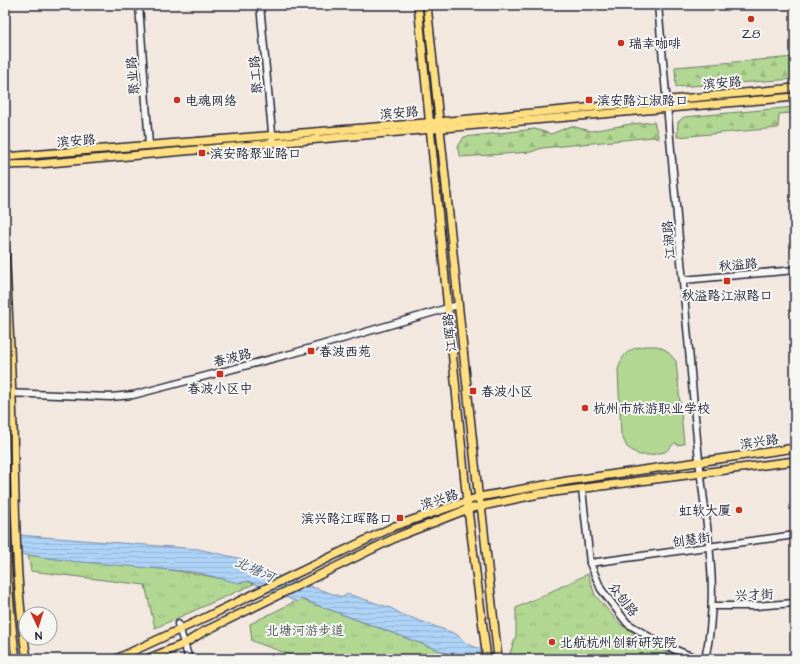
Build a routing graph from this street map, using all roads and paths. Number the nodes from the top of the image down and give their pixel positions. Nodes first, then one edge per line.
1 (138, 5) edge
2 (260, 5) edge
3 (418, 5) edge
4 (428, 5) edge
5 (658, 5) edge
6 (795, 88) edge
7 (795, 98) edge
8 (666, 99) junction
9 (668, 109) junction
10 (429, 122) junction
11 (438, 122) junction
12 (430, 130) junction
13 (439, 130) junction
14 (272, 134) junction
15 (273, 143) junction
16 (149, 145) junction
17 (5, 157) edge
18 (5, 165) edge
19 (5, 248) edge
20 (795, 270) edge
21 (683, 280) junction
22 (458, 305) junction
23 (448, 306) junction
24 (9, 393) edge
25 (795, 448) edge
26 (700, 461) junction
27 (795, 461) edge
28 (701, 472) junction
29 (5, 475) edge
30 (582, 489) junction
31 (479, 497) junction
32 (468, 506) junction
33 (481, 507) junction
34 (6, 513) edge
35 (795, 535) edge
36 (710, 548) junction
37 (590, 563) junction
38 (795, 602) edge
39 (713, 606) junction
40 (179, 627) junction
41 (184, 644) junction
42 (16, 659) edge
43 (27, 659) edge
44 (116, 659) edge
45 (147, 659) edge
46 (189, 659) edge
47 (487, 659) edge
48 (498, 659) edge
49 (698, 659) edge
50 (705, 659) edge

1 - 16 street, 聚业路
2 - 14 street, 聚工路
3 - 10 main road, 江晖路
4 - 11 main road, 江晖路
5 - 8 street, 江淑路
6 - 8 main road, 滨安路
7 - 9 main road, 滨安路
8 - 9 street, 江淑路
8 - 11 main road, 滨安路
9 - 13 main road, 滨安路
9 - 21 street, 江淑路
10 - 11 main road, 滨安路
10 - 12 main road, 江晖路
10 - 14 main road, 滨安路
11 - 13 main road, 江晖路
12 - 13 main road, 滨安路
12 - 15 main road, 滨安路
12 - 23 main road, 江晖路
13 - 22 main road, 江晖路
14 - 15 street, 聚工路
14 - 16 main road, 滨安路
15 - 18 main road, 滨安路
16 - 17 main road, 滨安路
19 - 24 main road
20 - 21 street, 秋溢路
21 - 26 street, 江淑路
22 - 23 street, 春波路
22 - 31 main road, 江晖路
23 - 24 street, 春波路
23 - 32 main road, 江晖路
24 - 43 main road
25 - 26 main road, 滨兴路
26 - 28 street, 江淑路
26 - 31 main road, 滨兴路
27 - 28 main road, 滨兴路
28 - 30 main road, 滨兴路
28 - 36 street, 江淑路
29 - 34 main road
30 - 33 main road, 滨兴路
30 - 37 street, 众创路
31 - 32 main road, 滨兴路
31 - 33 main road, 江晖路
32 - 33 main road, 滨兴路
32 - 40 main road, 滨兴路
32 - 41 main road, 滨兴路
32 - 47 main road, 江晖路
33 - 48 main road, 江晖路
34 - 42 main road
35 - 36 street, 创慧街
36 - 37 street, 创慧街
36 - 39 street, 江淑路
37 - 49 street, 众创路
38 - 39 street, 兴才街
39 - 50 street, 江淑路
40 - 41 street
40 - 44 main road, 滨兴路
41 - 45 main road, 滨兴路
41 - 46 street

